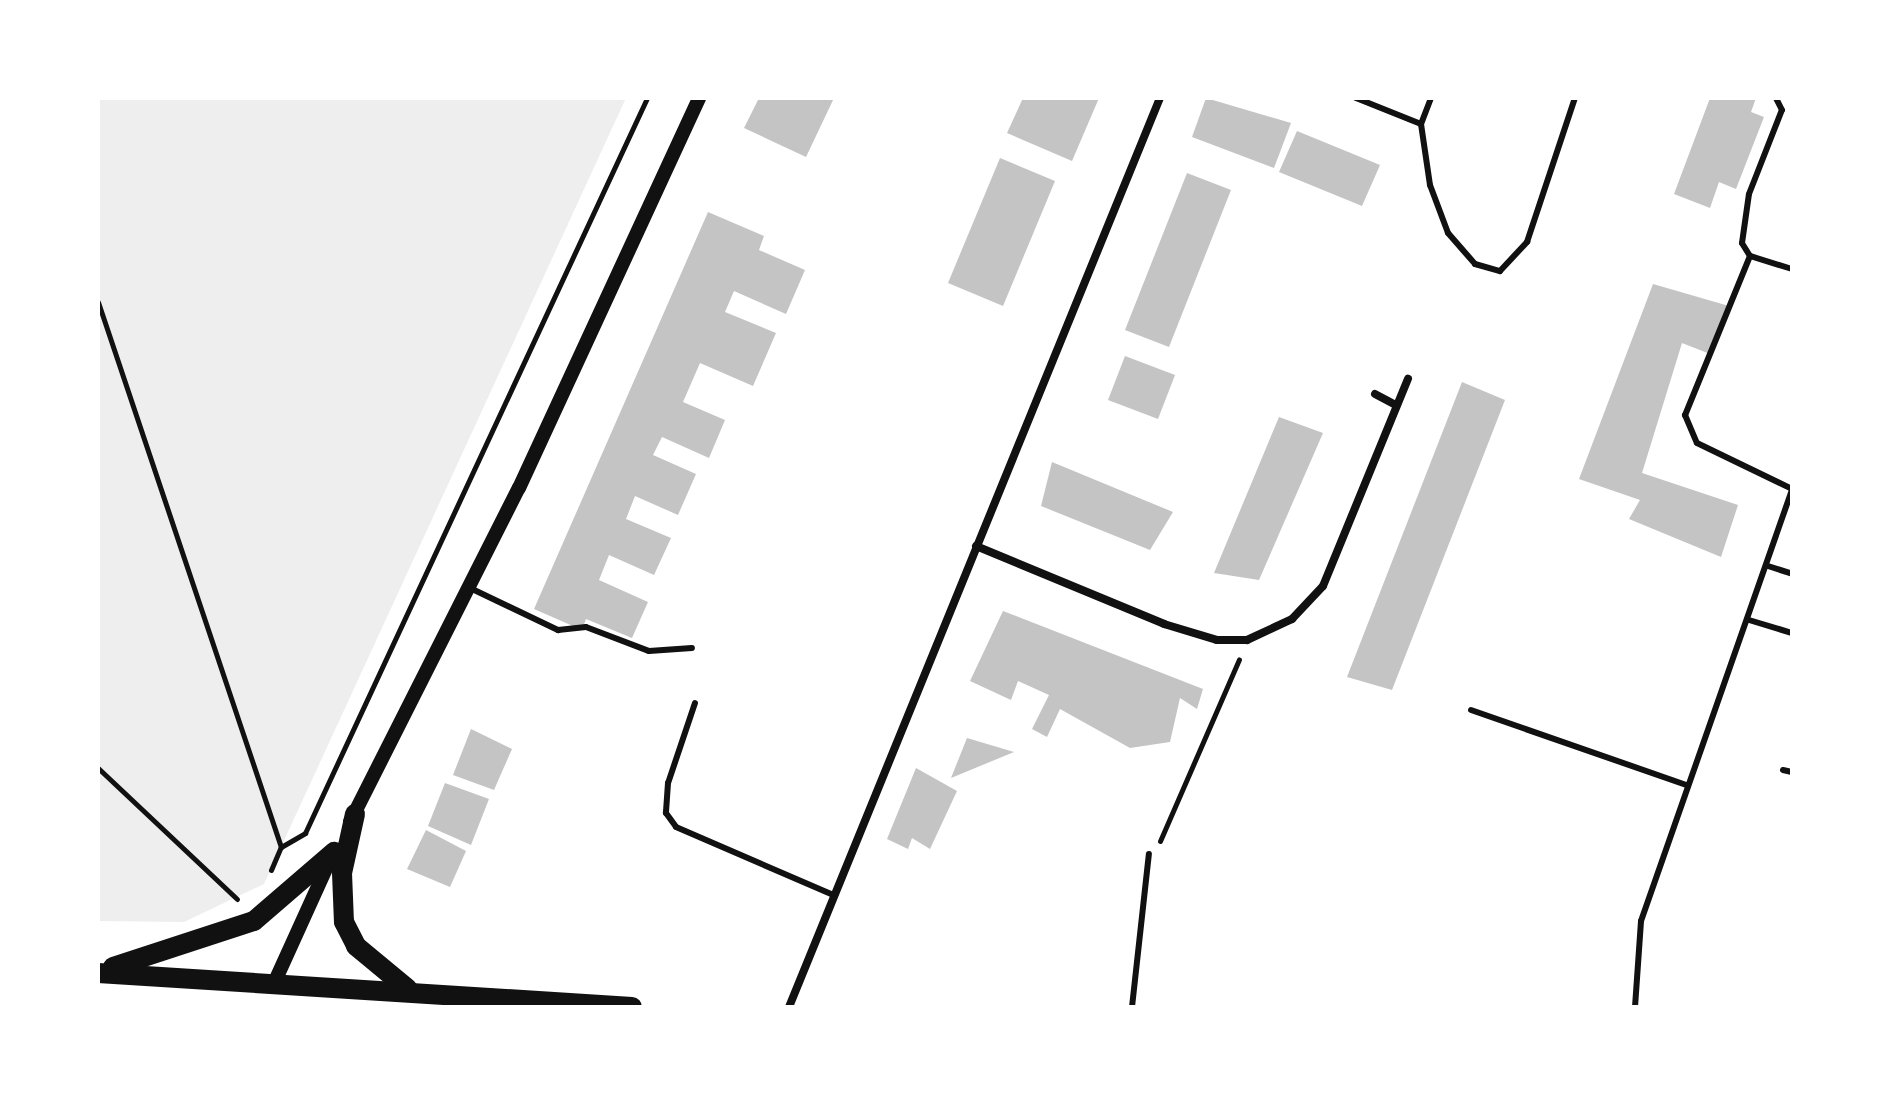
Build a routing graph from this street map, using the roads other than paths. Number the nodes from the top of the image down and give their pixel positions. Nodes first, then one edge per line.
1 (699, 98) edge
2 (1160, 98) edge
3 (1356, 98) edge
4 (1431, 98) edge
5 (1575, 98) edge
6 (1776, 98) edge
7 (1421, 124) junction
8 (1750, 256) junction
9 (1792, 269) edge
10 (1408, 379) dead end
11 (1375, 394) dead end
12 (1396, 405) junction
13 (1792, 489) edge
14 (976, 546) junction
15 (1768, 566) junction
16 (1792, 574) edge
17 (466, 586) junction
18 (1749, 620) junction
19 (1792, 633) edge
20 (692, 648) dead end
21 (695, 703) dead end
22 (1471, 710) dead end
23 (1783, 770) dead end
24 (1792, 772) edge
25 (1686, 785) junction
26 (355, 814) junction
27 (334, 852) junction
28 (1149, 854) road end
29 (831, 894) junction
30 (98, 972) edge
31 (276, 979) junction
32 (409, 989) junction
33 (632, 1007) edge
34 (789, 1007) edge
35 (1132, 1007) edge
36 (1635, 1007) edge

1 - 17 street
2 - 14 street
3 - 7 lane
4 - 7 lane
5 - 7 lane
6 - 8 lane
8 - 9 lane
8 - 13 lane
10 - 12 street
11 - 12 street
12 - 14 street
13 - 15 lane
14 - 29 street
15 - 16 lane
15 - 18 lane
17 - 20 lane
17 - 26 street
18 - 19 lane
18 - 25 lane
21 - 29 lane
22 - 25 lane
23 - 24 lane
25 - 36 lane
26 - 27 street
26 - 32 main road
27 - 30 main road
27 - 31 street
28 - 35 lane
29 - 34 street
30 - 31 main road
31 - 32 main road
32 - 33 main road

